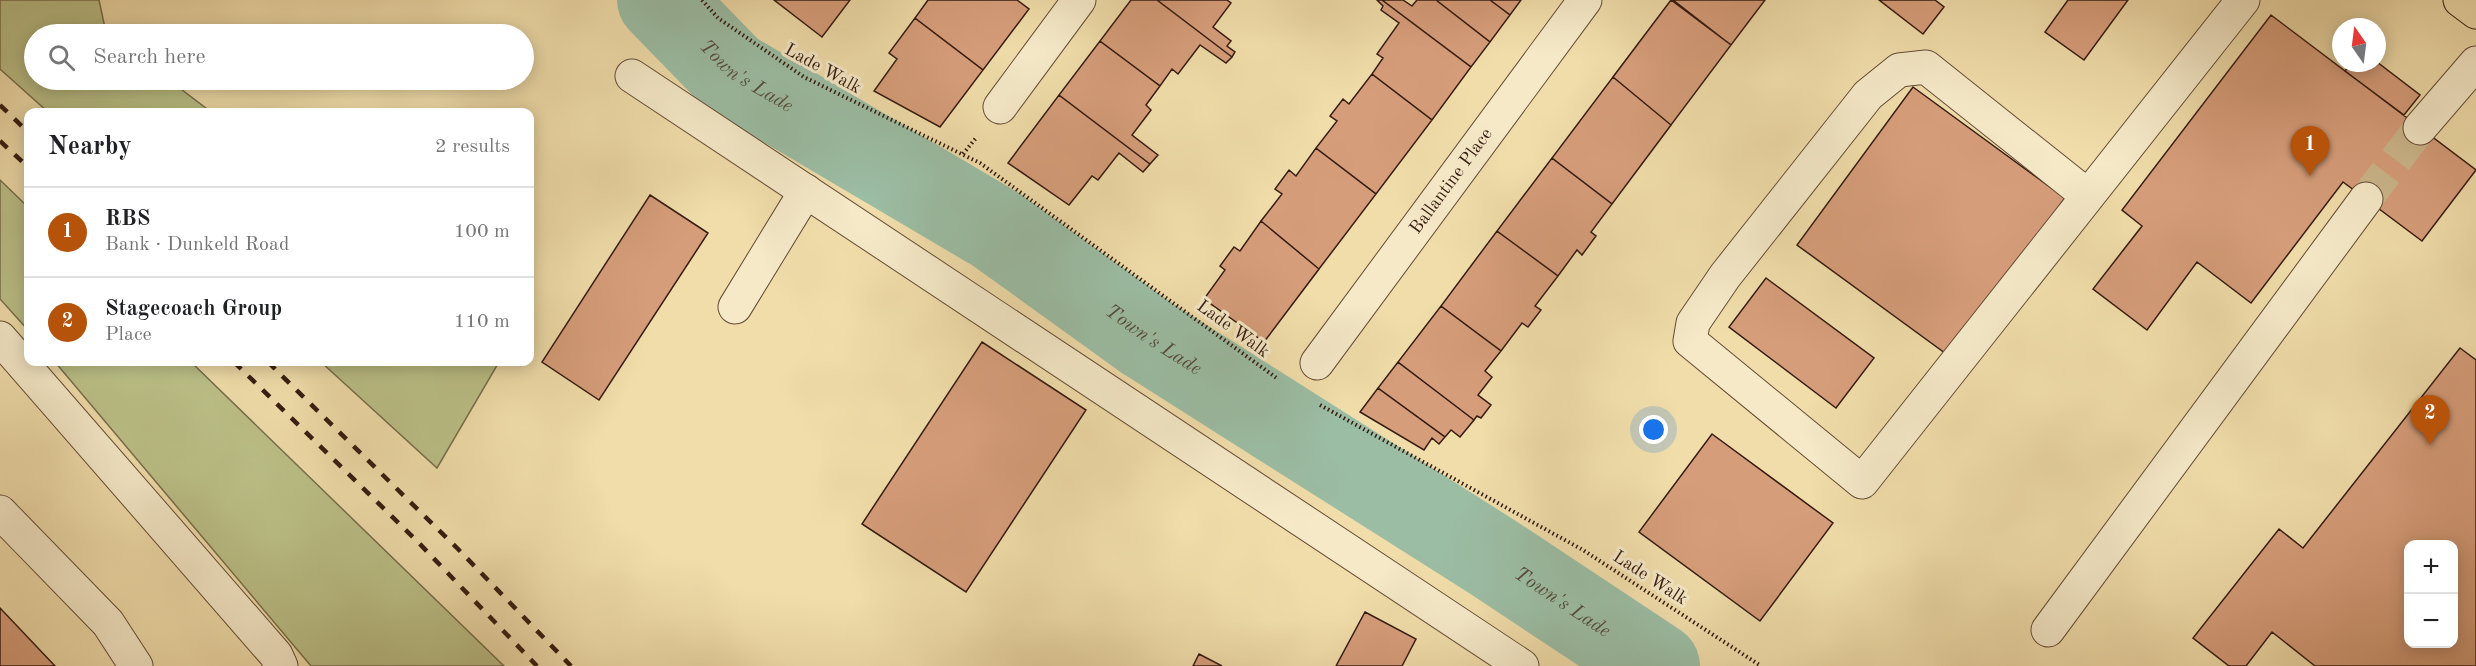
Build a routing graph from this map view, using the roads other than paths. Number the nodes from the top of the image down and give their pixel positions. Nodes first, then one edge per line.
1 (1079, 0) edge
2 (1585, 0) edge
3 (2243, 0) edge
4 (2460, 0) edge
5 (2476, 12) edge
6 (2476, 63) edge
7 (632, 76) dead end
8 (1000, 107) dead end
9 (2420, 128) tunnel mouth
10 (806, 191) junction
11 (2088, 196) junction
12 (2366, 199) tunnel mouth
13 (735, 307) dead end
14 (0, 338) edge
15 (1317, 363) dead end
16 (24, 366) edge
17 (24, 366) edge
18 (0, 512) edge
19 (2048, 630) dead end
20 (136, 666) edge
21 (281, 666) edge
22 (1522, 666) edge

1 - 8 street
2 - 15 street, Ballantine Place
3 - 11 street
4 - 5 main road
6 - 9 street
7 - 10 street
10 - 13 street
10 - 22 street
11 - 11 street
12 - 19 street
14 - 16 street
17 - 21 street
18 - 20 street

